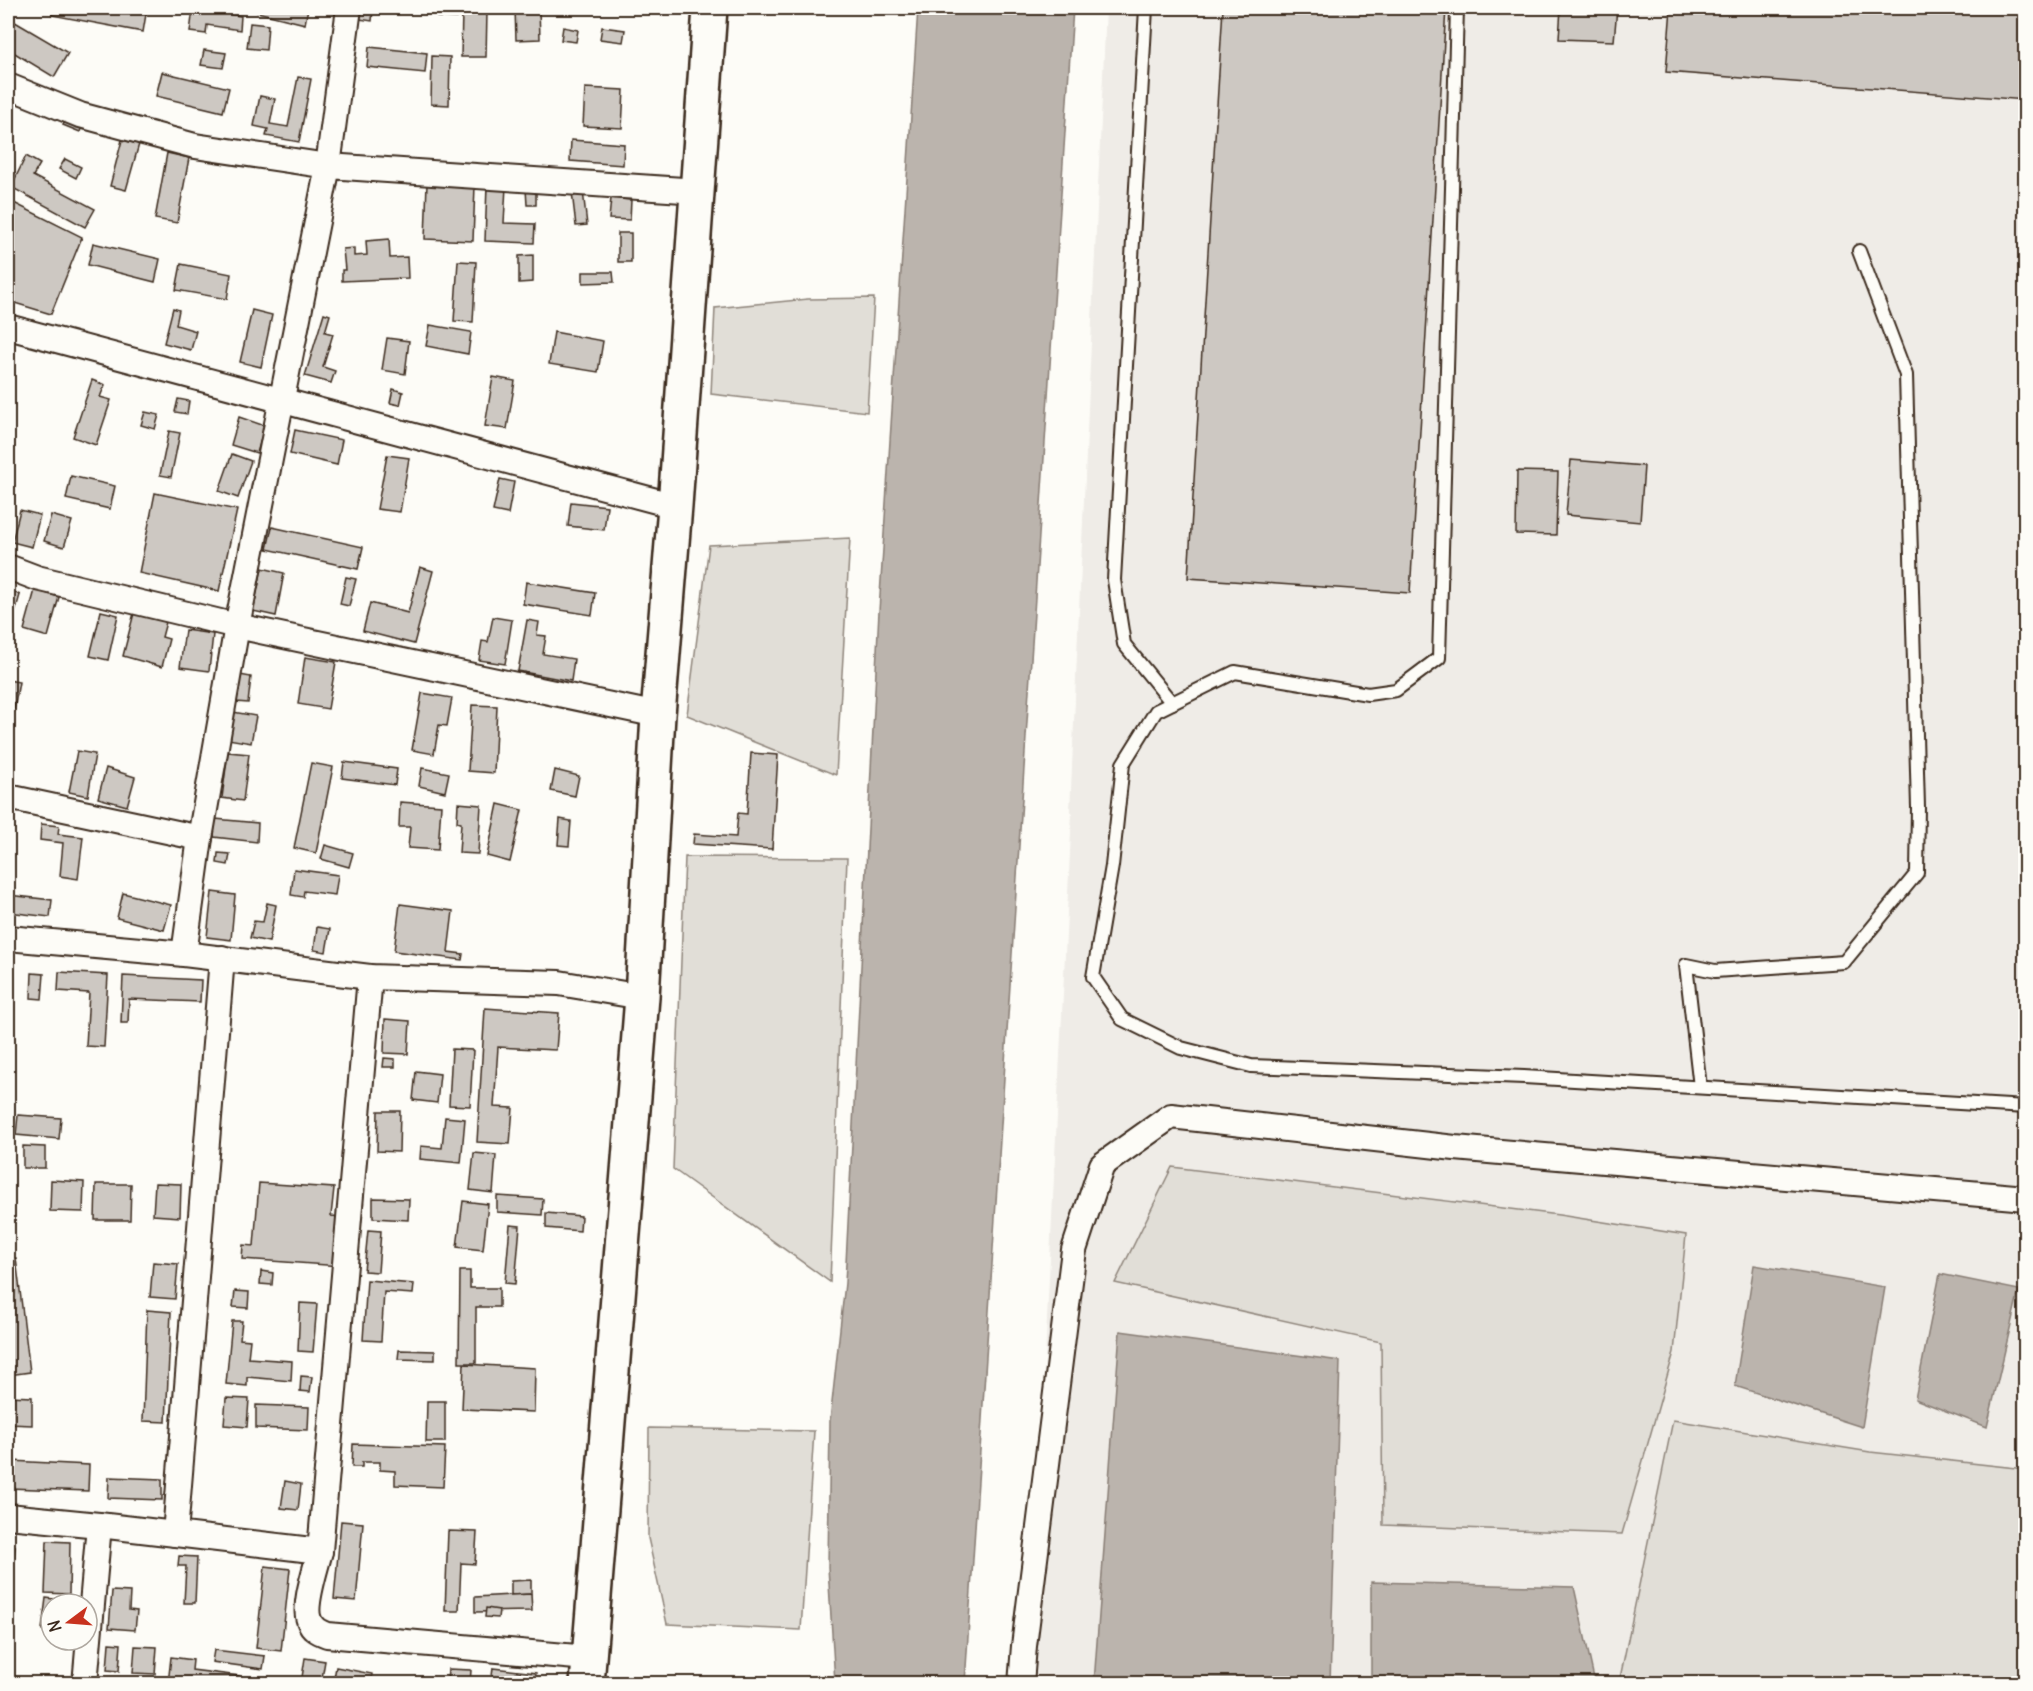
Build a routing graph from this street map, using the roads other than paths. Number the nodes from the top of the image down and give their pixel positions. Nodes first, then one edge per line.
1 (349, 8) edge
2 (710, 8) edge
3 (1146, 8) edge
4 (1457, 8) edge
5 (8, 86) edge
6 (328, 166) junction
7 (698, 191) junction
8 (1859, 251) dead end
9 (8, 327) edge
10 (282, 402) junction
11 (675, 506) junction
12 (8, 567) edge
13 (237, 626) junction
14 (1172, 703) junction
15 (658, 715) junction
16 (8, 797) edge
17 (200, 838) junction
18 (8, 938) edge
19 (184, 954) junction
20 (222, 958) junction
21 (370, 977) junction
22 (642, 997) junction
23 (1700, 1087) junction
24 (2025, 1107) edge
25 (2025, 1198) edge
26 (8, 1516) edge
27 (99, 1525) junction
28 (175, 1534) junction
29 (320, 1551) junction
30 (588, 1671) edge
31 (85, 1683) edge
32 (1021, 1683) edge

1 - 6 street
2 - 7 main road
3 - 14 lane
4 - 14 lane
5 - 6 street
6 - 7 street
6 - 10 street
7 - 11 main road
8 - 23 lane
9 - 10 street
10 - 11 street
10 - 13 street
11 - 15 main road
12 - 13 street
13 - 15 street
13 - 17 street
14 - 23 lane
15 - 22 main road
16 - 17 street
17 - 19 street
18 - 19 street
19 - 20 street
20 - 21 street
20 - 28 street
21 - 22 street
21 - 29 street
22 - 30 main road
23 - 24 lane
25 - 32 street
26 - 27 street
27 - 28 street
27 - 31 street
28 - 29 street
29 - 30 street

